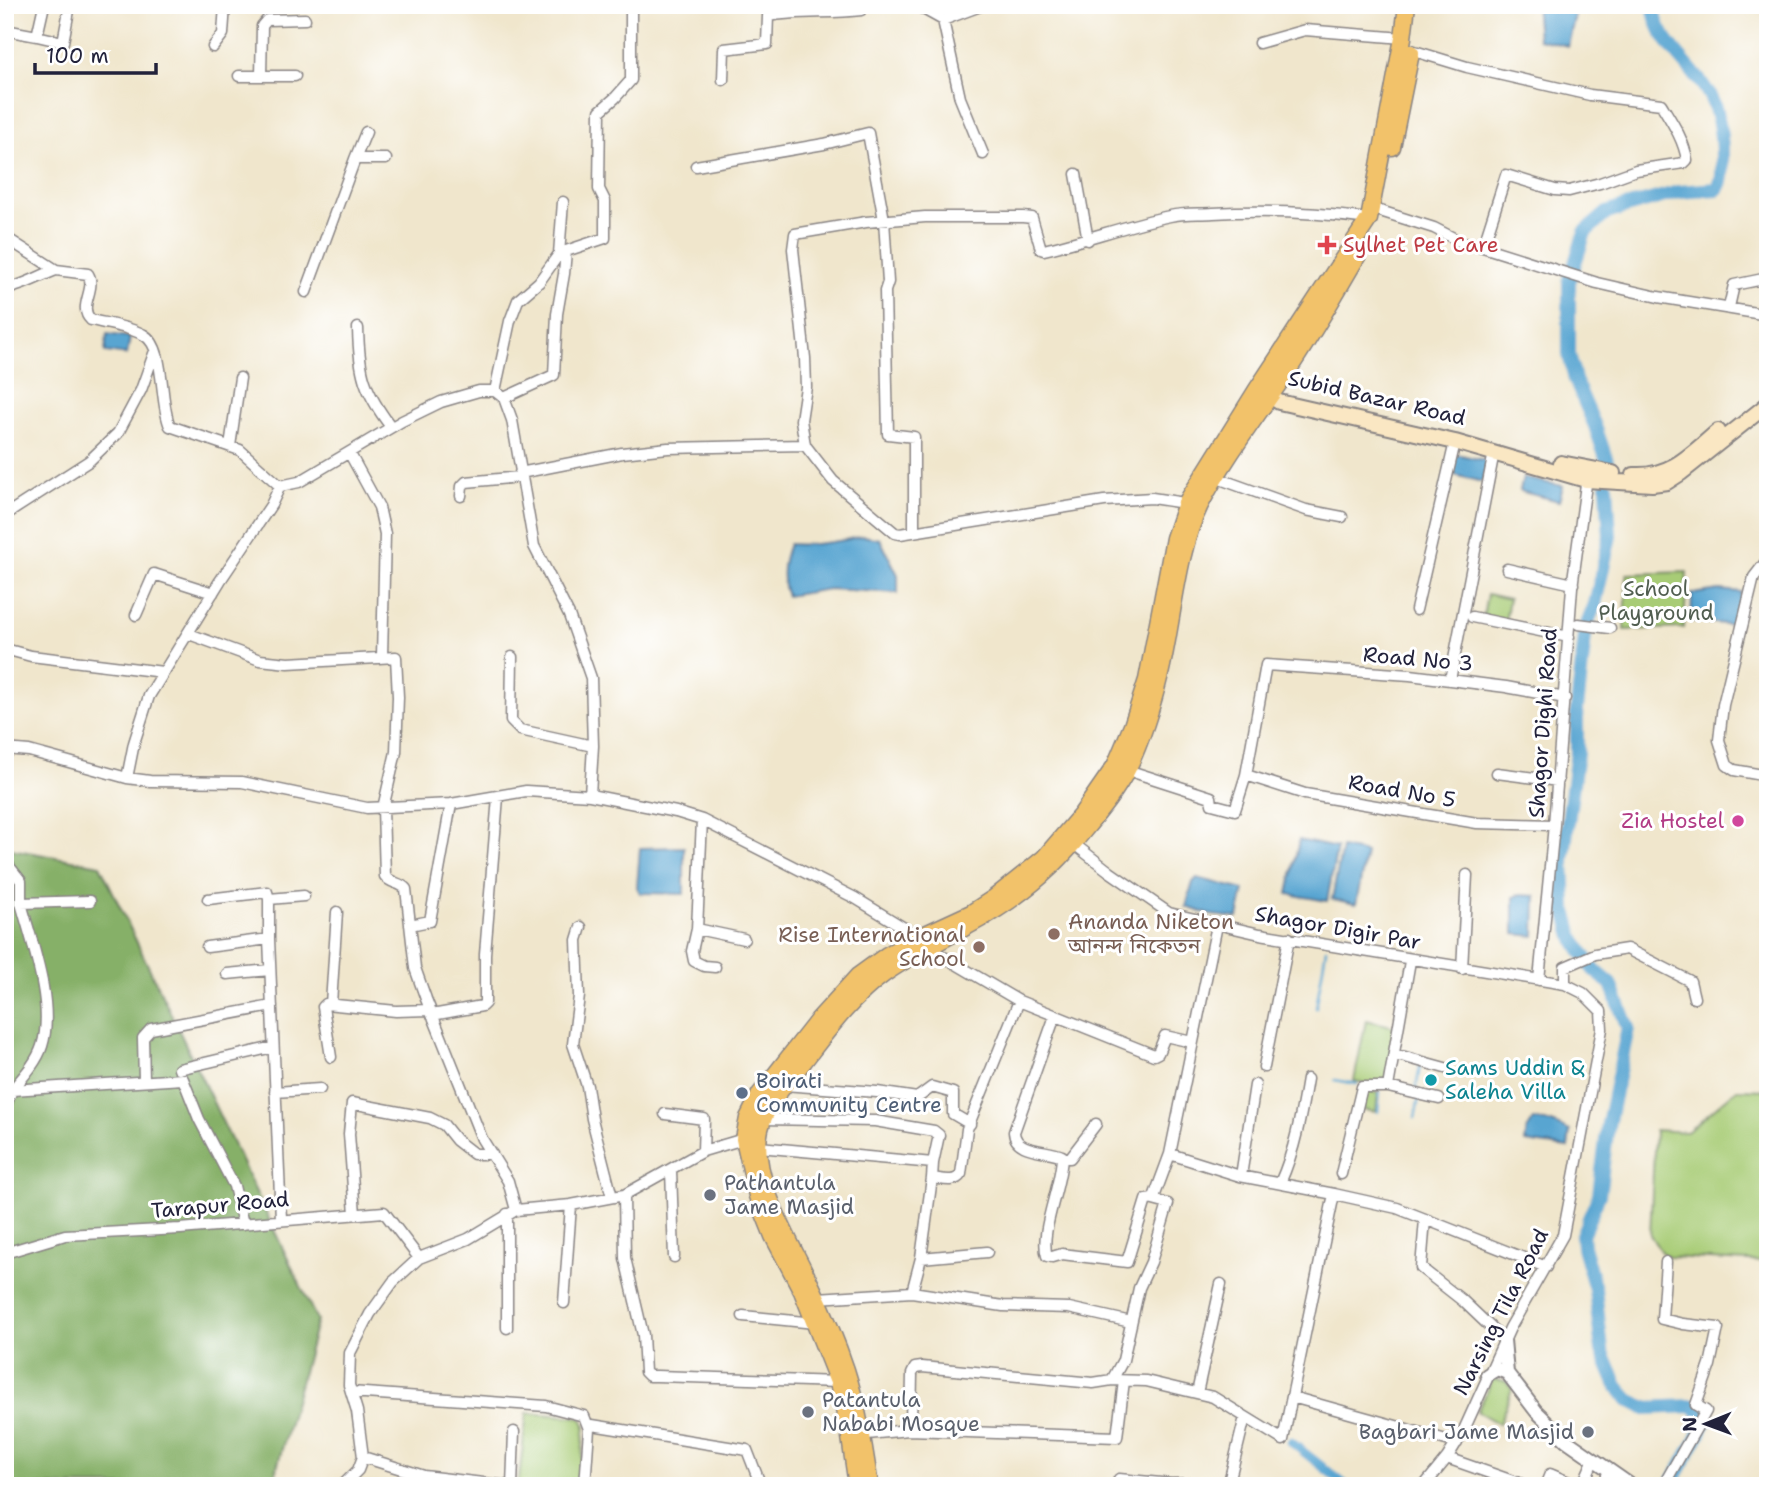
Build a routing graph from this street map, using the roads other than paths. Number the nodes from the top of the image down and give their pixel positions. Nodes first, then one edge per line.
1 (44, 5) edge
2 (70, 5) edge
3 (225, 5) edge
4 (631, 5) edge
5 (862, 5) edge
6 (916, 5) edge
7 (983, 5) edge
8 (1407, 5) edge
9 (1418, 5) edge
10 (305, 19) dead end
11 (943, 20) junction
12 (5, 30) edge
13 (37, 36) junction
14 (1259, 43) dead end
15 (1407, 44) junction
16 (213, 47) dead end
17 (239, 76) dead end
18 (261, 76) junction
19 (295, 76) dead end
20 (723, 80) dead end
21 (366, 132) dead end
22 (982, 155) dead end
23 (355, 159) junction
24 (386, 159) dead end
25 (696, 166) dead end
26 (1076, 174) dead end
27 (563, 202) dead end
28 (1373, 215) junction
29 (884, 220) junction
30 (5, 237) edge
31 (1088, 240) junction
32 (1483, 247) junction
33 (562, 253) junction
34 (56, 270) junction
35 (1768, 278) edge
36 (5, 289) edge
37 (306, 292) dead end
38 (1729, 307) junction
39 (1768, 315) edge
40 (358, 328) dead end
41 (157, 348) junction
42 (240, 378) dead end
43 (495, 391) junction
44 (1263, 393) junction
45 (505, 398) junction
46 (1766, 400) edge
47 (391, 427) junction
48 (1455, 442) junction
49 (805, 445) junction
50 (230, 446) junction
51 (1494, 452) junction
52 (350, 454) junction
53 (520, 475) junction
54 (1588, 475) junction
55 (1217, 478) junction
56 (280, 486) junction
57 (461, 496) dead end
58 (1192, 505) junction
59 (1342, 517) dead end
60 (6, 518) edge
61 (914, 532) junction
62 (1768, 559) edge
63 (1507, 569) dead end
64 (1573, 584) junction
65 (213, 593) junction
66 (1416, 610) dead end
67 (136, 615) dead end
68 (1472, 617) dead end
69 (1578, 624) dead end
70 (1610, 628) dead end
71 (189, 634) junction
72 (1569, 637) junction
73 (5, 649) edge
74 (382, 656) junction
75 (512, 657) dead end
76 (163, 672) junction
77 (1450, 680) junction
78 (1565, 698) junction
79 (593, 746) junction
80 (5, 749) edge
81 (1127, 770) junction
82 (1497, 774) dead end
83 (1246, 775) junction
84 (1768, 776) edge
85 (127, 778) junction
86 (1558, 781) junction
87 (590, 795) junction
88 (498, 797) junction
89 (451, 804) junction
90 (383, 808) junction
91 (702, 820) junction
92 (1554, 825) junction
93 (1068, 839) junction
94 (5, 861) edge
95 (1467, 875) dead end
96 (304, 896) dead end
97 (208, 899) dead end
98 (270, 899) junction
99 (90, 901) dead end
100 (21, 903) junction
101 (337, 912) dead end
102 (410, 925) junction
103 (1217, 925) junction
104 (580, 927) dead end
105 (697, 929) junction
106 (1289, 938) junction
107 (269, 939) junction
108 (744, 939) dead end
109 (923, 942) junction
110 (207, 947) dead end
111 (1410, 961) junction
112 (715, 967) dead end
113 (1462, 969) junction
114 (270, 970) junction
115 (227, 974) dead end
116 (1539, 980) junction
117 (1565, 985) junction
118 (1694, 998) dead end
119 (1019, 1001) junction
120 (331, 1004) junction
121 (272, 1006) junction
122 (431, 1012) junction
123 (1055, 1016) junction
124 (1602, 1019) joint
125 (1192, 1042) junction
126 (273, 1047) junction
127 (1394, 1054) junction
128 (331, 1057) dead end
129 (1264, 1067) dead end
130 (1445, 1068) dead end
131 (179, 1069) dead end
132 (1307, 1079) dead end
133 (144, 1080) junction
134 (785, 1085) junction
135 (1255, 1085) dead end
136 (1388, 1087) junction
137 (320, 1089) dead end
138 (12, 1090) junction
139 (275, 1091) junction
140 (1439, 1099) dead end
141 (5, 1108) edge
142 (665, 1114) dead end
143 (970, 1124) junction
144 (1096, 1124) dead end
145 (756, 1134) junction
146 (703, 1152) junction
147 (492, 1154) junction
148 (1170, 1154) junction
149 (1062, 1158) junction
150 (933, 1163) junction
151 (671, 1170) junction
152 (1341, 1174) dead end
153 (1241, 1176) junction
154 (932, 1178) junction
155 (1280, 1183) junction
156 (1334, 1194) junction
157 (624, 1195) junction
158 (612, 1197) junction
159 (1154, 1199) junction
160 (571, 1205) junction
161 (511, 1212) junction
162 (355, 1214) junction
163 (281, 1219) junction
164 (1425, 1219) junction
165 (243, 1224) junction
166 (987, 1252) dead end
167 (5, 1253) edge
168 (674, 1257) dead end
169 (419, 1258) junction
170 (921, 1258) junction
171 (1666, 1262) dead end
172 (1546, 1266) junction
173 (800, 1275) junction
174 (1221, 1284) dead end
175 (912, 1292) junction
176 (817, 1298) junction
177 (564, 1303) dead end
178 (743, 1316) dead end
179 (1131, 1322) junction
180 (815, 1323) junction
181 (507, 1328) dead end
182 (1504, 1340) junction
183 (1507, 1373) junction
184 (1488, 1375) junction
185 (1112, 1380) junction
186 (1124, 1381) junction
187 (838, 1382) junction
188 (351, 1392) junction
189 (1197, 1393) junction
190 (1292, 1397) junction
191 (1245, 1417) junction
192 (592, 1425) dead end
193 (909, 1430) junction
194 (514, 1432) dead end
195 (856, 1435) junction
196 (1457, 1443) junction
197 (363, 1457) junction
198 (1447, 1458) junction
199 (1594, 1460) junction
200 (1609, 1470) junction
201 (342, 1486) edge
202 (510, 1486) edge
203 (586, 1486) edge
204 (761, 1486) edge
205 (857, 1486) edge
206 (870, 1486) edge
207 (1119, 1486) edge
208 (1213, 1486) edge
209 (1228, 1486) edge
210 (1424, 1486) edge
211 (1527, 1486) edge
212 (1545, 1486) edge
213 (1580, 1486) edge
214 (1602, 1486) edge
215 (1632, 1486) edge
216 (1663, 1486) edge

1 - 13 street
2 - 13 street
3 - 16 street
4 - 33 street
5 - 20 street
6 - 11 street
7 - 11 street
8 - 15 main road
9 - 15 main road
10 - 18 street
11 - 22 street
12 - 13 street
14 - 15 street
15 - 28 main road
15 - 32 street
17 - 18 street
18 - 19 street
21 - 23 street
23 - 24 street
23 - 37 street
25 - 29 street
26 - 31 street
27 - 33 street
28 - 31 street
28 - 32 street
28 - 44 main road
29 - 31 street
29 - 49 street
29 - 61 street
30 - 34 street
32 - 38 street
33 - 43 street
33 - 45 street
34 - 36 street
34 - 41 street
35 - 38 street
38 - 39 street
40 - 47 street
41 - 50 street
41 - 60 street
42 - 50 street
43 - 45 street
43 - 47 street
44 - 48 main road, Subid Bazar Road
44 - 54 main road, Subid Bazar Road
44 - 55 main road
44 - 58 main road
45 - 53 street
46 - 54 main road, Subid Bazar Road
47 - 52 street
48 - 51 main road, Subid Bazar Road
48 - 66 street
49 - 53 street
49 - 61 street
50 - 56 street
51 - 54 main road, Subid Bazar Road
51 - 77 street
52 - 56 street
52 - 74 street
53 - 57 street
53 - 79 street
54 - 64 street, Shagor Dighi Road
55 - 58 main road
55 - 59 street
56 - 65 street
58 - 61 street
58 - 81 main road
58 - 93 main road
62 - 84 street
63 - 64 street
64 - 72 street, Shagor Dighi Road
65 - 67 street
65 - 71 street
68 - 72 street
69 - 70 street
71 - 74 street
71 - 76 street
72 - 78 street, Shagor Dighi Road
73 - 76 street
74 - 90 street
75 - 79 street
76 - 85 street
77 - 78 street, Road No 3
77 - 83 street, Road No 3
78 - 86 street, Shagor Dighi Road
79 - 87 street
80 - 85 street
81 - 83 street
81 - 93 main road
82 - 86 street
83 - 92 street, Road No 5
85 - 90 street
86 - 92 street, Shagor Dighi Road
87 - 88 street
87 - 91 street
88 - 89 street
88 - 122 street
89 - 90 street
89 - 102 street
90 - 102 street
91 - 105 street
91 - 109 street
92 - 116 street, Shagor Dighi Road
93 - 103 street, Shagor Digir Par
93 - 109 main road
94 - 100 street
95 - 113 street
96 - 98 street
97 - 98 street
98 - 107 street
99 - 100 street
100 - 138 street
101 - 120 street
102 - 122 street
103 - 106 street, Shagor Digir Par
103 - 125 street
104 - 158 street
105 - 108 street
105 - 112 street
106 - 111 street, Shagor Digir Par
106 - 129 street
107 - 110 street
107 - 114 street
109 - 119 street
109 - 134 main road
109 - 145 main road
111 - 113 street, Shagor Digir Par
111 - 127 street
113 - 116 street, Shagor Digir Par
114 - 115 street
114 - 121 street
116 - 117 street, Shagor Digir Par
117 - 118 street
117 - 124 street, Shagor Digir Par
119 - 123 street
119 - 143 street
120 - 122 street
120 - 128 street
121 - 126 street
121 - 133 street
122 - 147 street
123 - 125 street
123 - 149 street
124 - 172 street, Narsing Tila Road
125 - 148 street
126 - 131 street
126 - 139 street
127 - 130 street
127 - 136 street
132 - 155 street
133 - 138 street
133 - 165 street
134 - 143 street
134 - 145 main road
135 - 153 street
136 - 140 street
136 - 152 street
137 - 139 street
138 - 141 street
139 - 163 street
142 - 146 street
143 - 154 street
144 - 149 street
145 - 146 street
145 - 150 street
145 - 150 street
145 - 173 main road
146 - 151 street
147 - 161 street
147 - 162 street
148 - 153 street
148 - 159 street
149 - 159 street
150 - 154 street
151 - 157 street
151 - 168 street
153 - 155 street
154 - 170 street
155 - 156 street
156 - 164 street
156 - 190 street
157 - 158 street
157 - 187 street
158 - 160 street
159 - 179 street
160 - 161 street
160 - 177 street
161 - 169 street
161 - 181 street
162 - 163 street, Tarapur Road
162 - 169 street, Tarapur Road
163 - 165 street, Tarapur Road
164 - 172 street
164 - 182 street
165 - 167 street, Tarapur Road
166 - 170 street
169 - 188 street
170 - 175 street
171 - 216 street
172 - 182 street, Narsing Tila Road
173 - 176 main road
173 - 180 main road
174 - 189 street
175 - 176 street
175 - 179 street
176 - 195 main road
178 - 180 street
179 - 185 street
180 - 187 main road
182 - 183 street
182 - 184 street, Narsing Tila Road
183 - 184 street
183 - 199 street
184 - 196 street, Narsing Tila Road
185 - 186 street
185 - 193 street
186 - 189 street
186 - 193 street
187 - 195 main road
188 - 197 street
188 - 203 street
189 - 191 street
190 - 191 street
190 - 196 street
191 - 209 street
192 - 204 street
193 - 195 street
194 - 202 street
195 - 205 main road
195 - 206 main road
196 - 198 street, Narsing Tila Road
197 - 201 street
197 - 202 street
198 - 210 street, Narsing Tila Road
198 - 211 street
199 - 200 street
199 - 213 street
200 - 214 street
200 - 215 street
207 - 208 street
212 - 213 street

